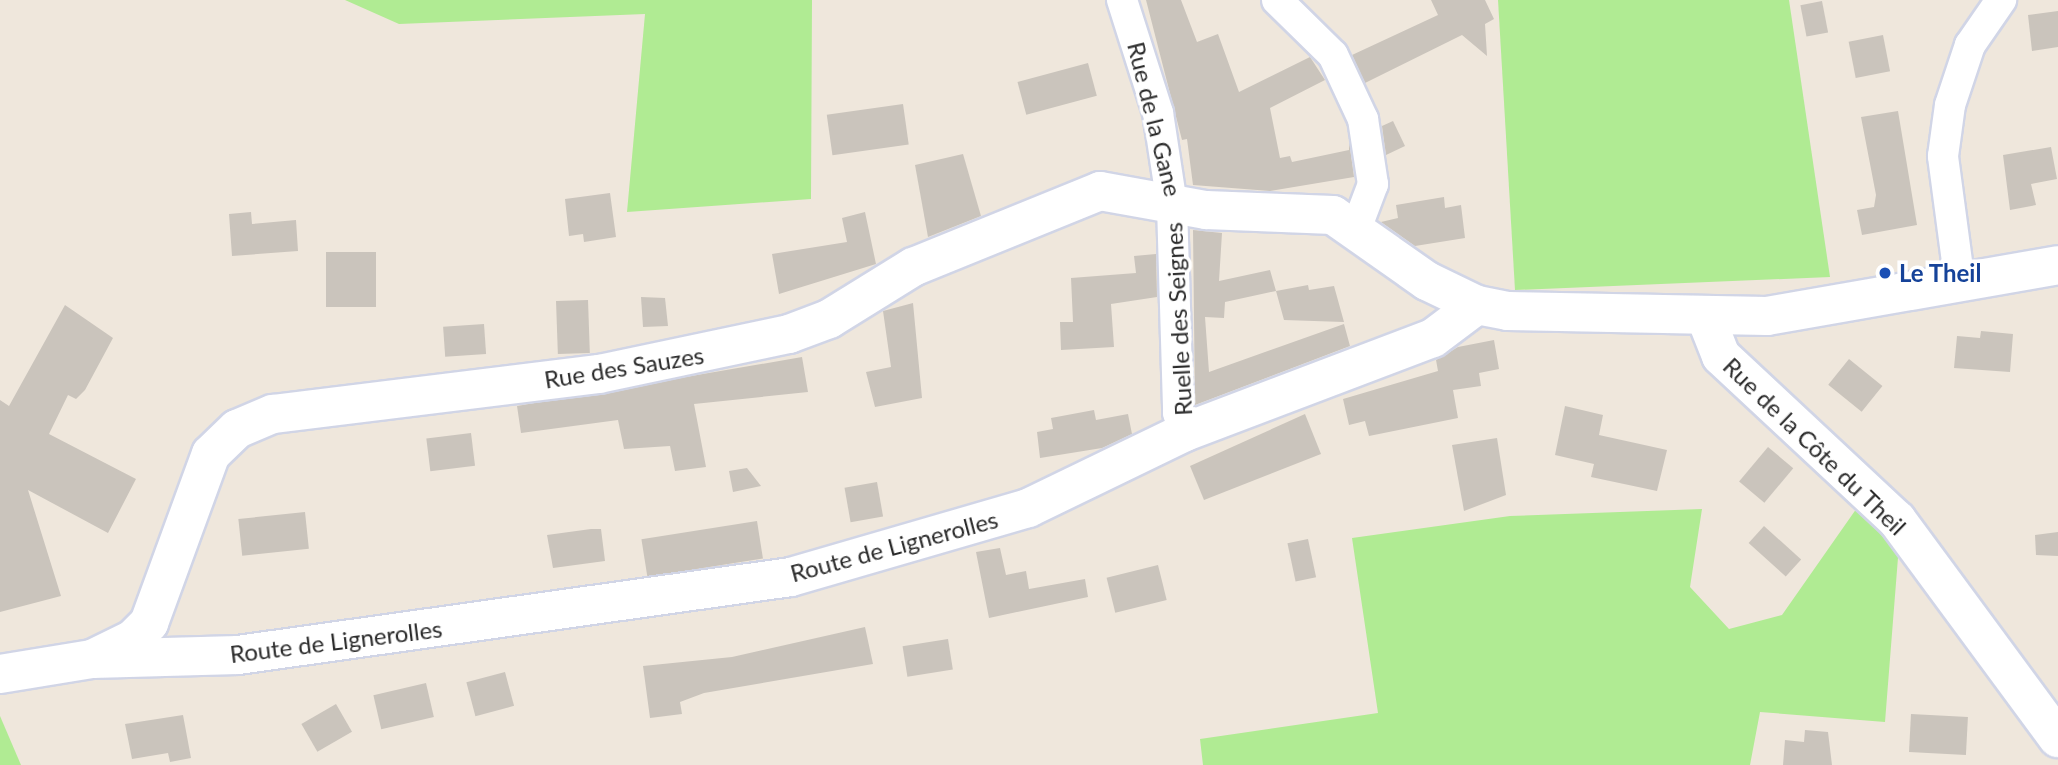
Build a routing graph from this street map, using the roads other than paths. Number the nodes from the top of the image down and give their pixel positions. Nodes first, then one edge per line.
1 (1122, 0) edge
2 (1277, 0) edge
3 (1998, 1) edge
4 (1172, 205) junction
5 (1356, 229) junction
6 (2058, 265) edge
7 (1960, 284) junction
8 (1477, 305) junction
9 (1706, 318) junction
10 (1185, 432) junction
11 (162, 602) junction
12 (186, 656) junction
13 (92, 659) junction
14 (0, 674) edge
15 (2058, 738) edge

1 - 4 street, Rue de la Gane
2 - 5 street
3 - 7 street
4 - 5 street, Rue de la Gane
4 - 10 street, Ruelle des Seignes
4 - 11 street, Rue des Sauzes
5 - 8 street, Rue de la Gane
6 - 7 street
7 - 9 street
8 - 9 street
8 - 10 street, Route de Lignerolles
9 - 15 street, Rue de la Côte du Theil
10 - 12 street, Route de Lignerolles
11 - 12 street
11 - 13 street
12 - 13 street, Route de Lignerolles
13 - 14 street

